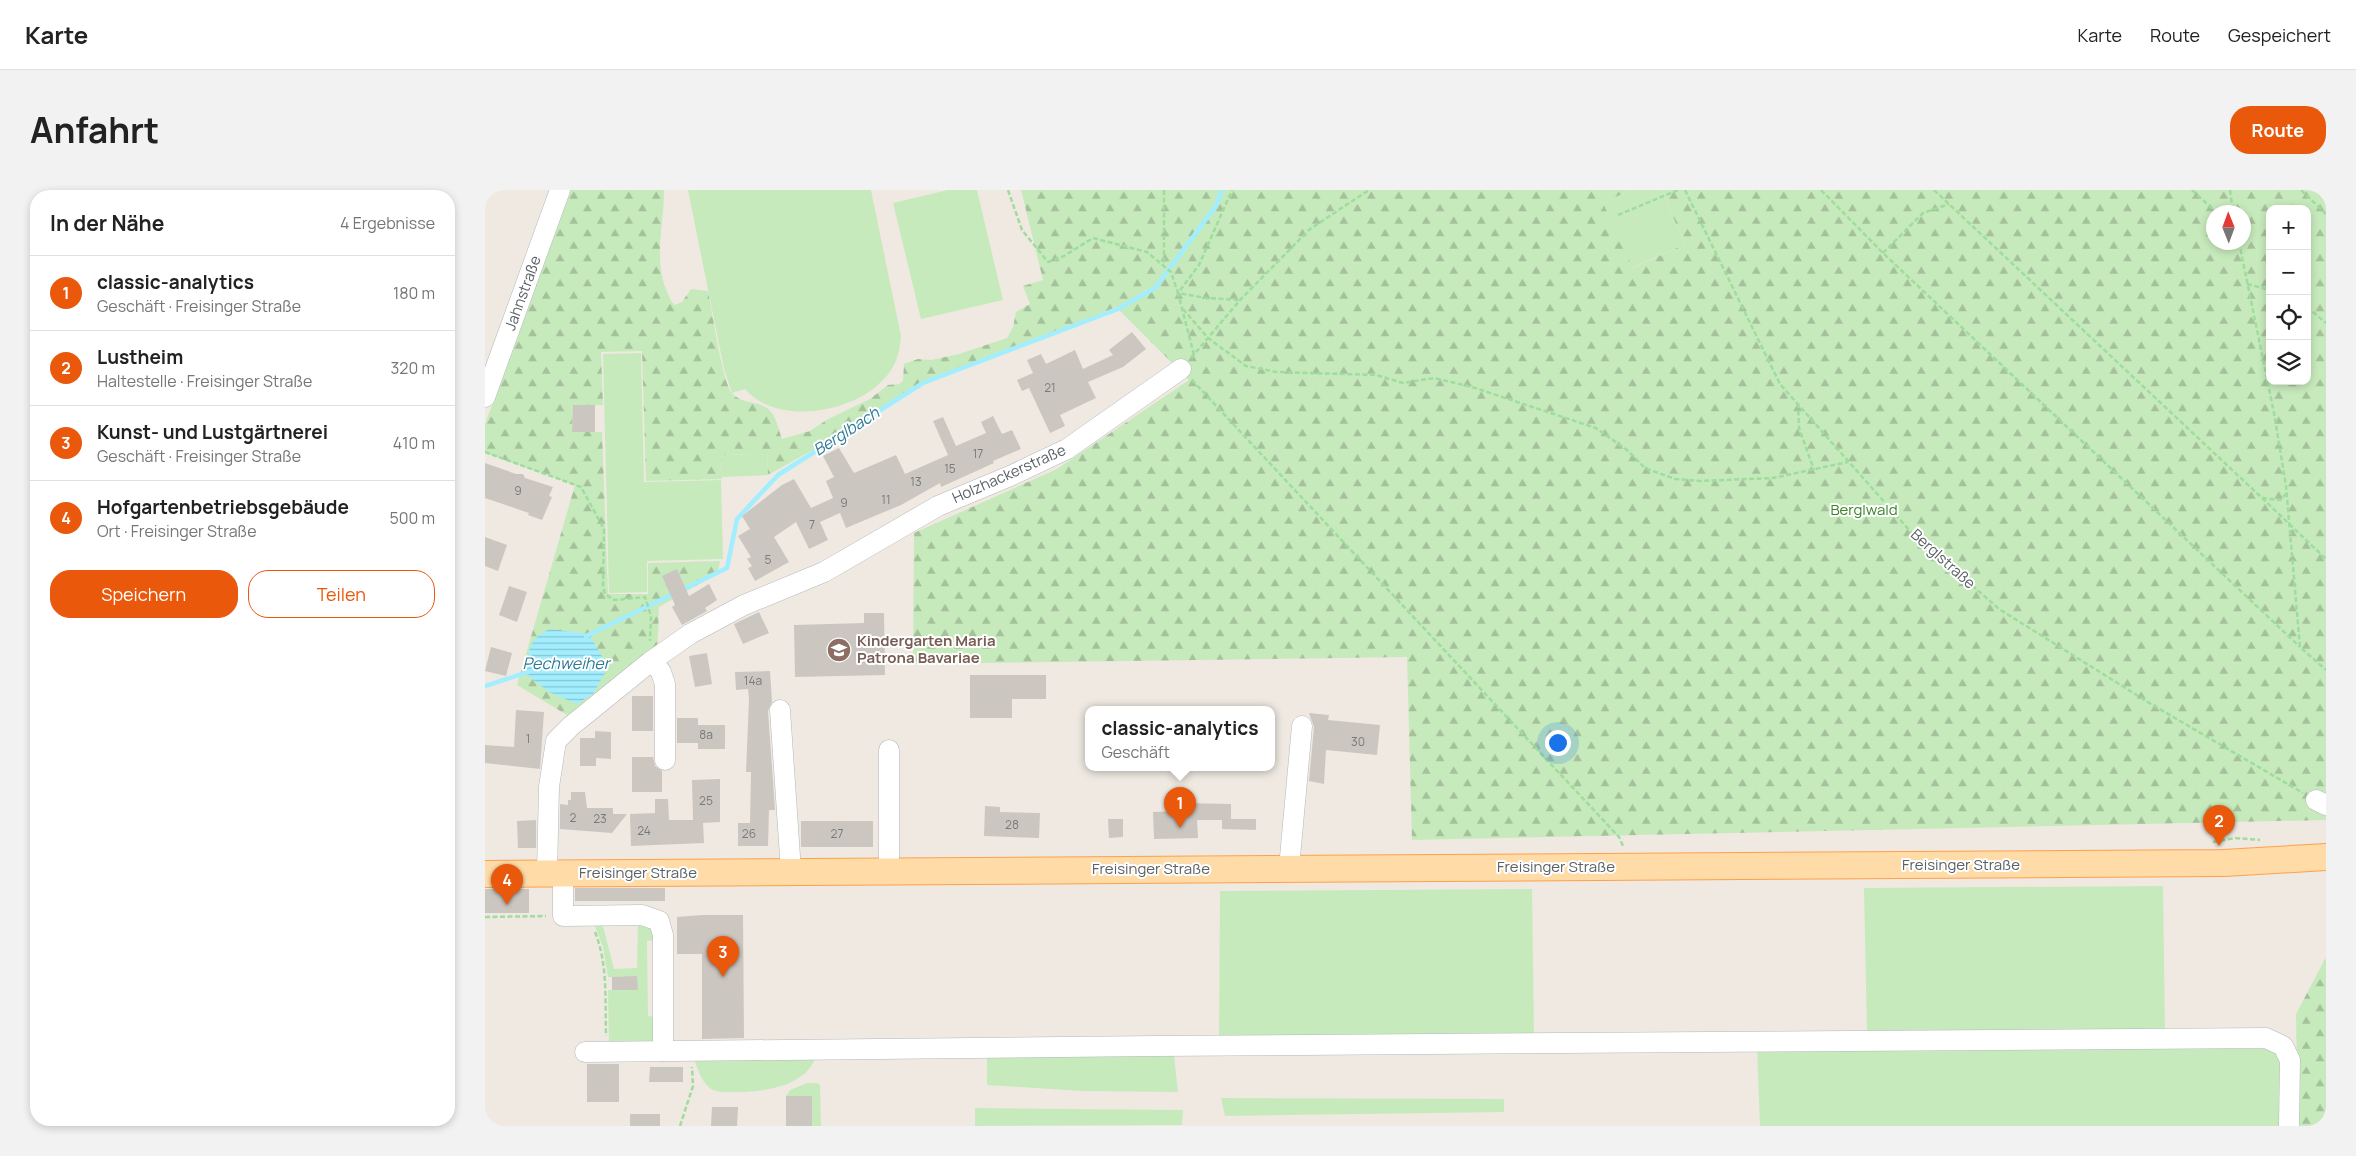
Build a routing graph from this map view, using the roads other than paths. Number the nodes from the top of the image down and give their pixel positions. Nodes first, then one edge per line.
1 (560, 190) edge
2 (1187, 362) road end
3 (486, 392) edge
4 (651, 661) junction
5 (780, 710) dead end
6 (1302, 726) dead end
7 (889, 750) dead end
8 (665, 760) dead end
9 (2326, 857) edge
10 (2224, 863) junction
11 (1289, 868) junction
12 (2326, 869) edge
13 (889, 870) junction
14 (791, 871) junction
15 (555, 873) junction
16 (485, 874) edge
17 (663, 1051) junction
18 (585, 1052) dead end
19 (2289, 1126) edge

1 - 3 street, Jahnstraße
2 - 4 street, Holzhackerstraße
4 - 8 street
4 - 15 street, Holzhackerstraße
5 - 14 street
6 - 11 street
7 - 13 street
9 - 10 main road, Freisinger Straße
10 - 11 main road, Freisinger Straße
10 - 12 main road, Freisinger Straße
11 - 13 main road, Freisinger Straße
13 - 14 main road, Freisinger Straße
14 - 15 main road, Freisinger Straße
15 - 16 main road, Freisinger Straße
15 - 17 street, Holzhackerstraße
17 - 18 street
17 - 19 street

